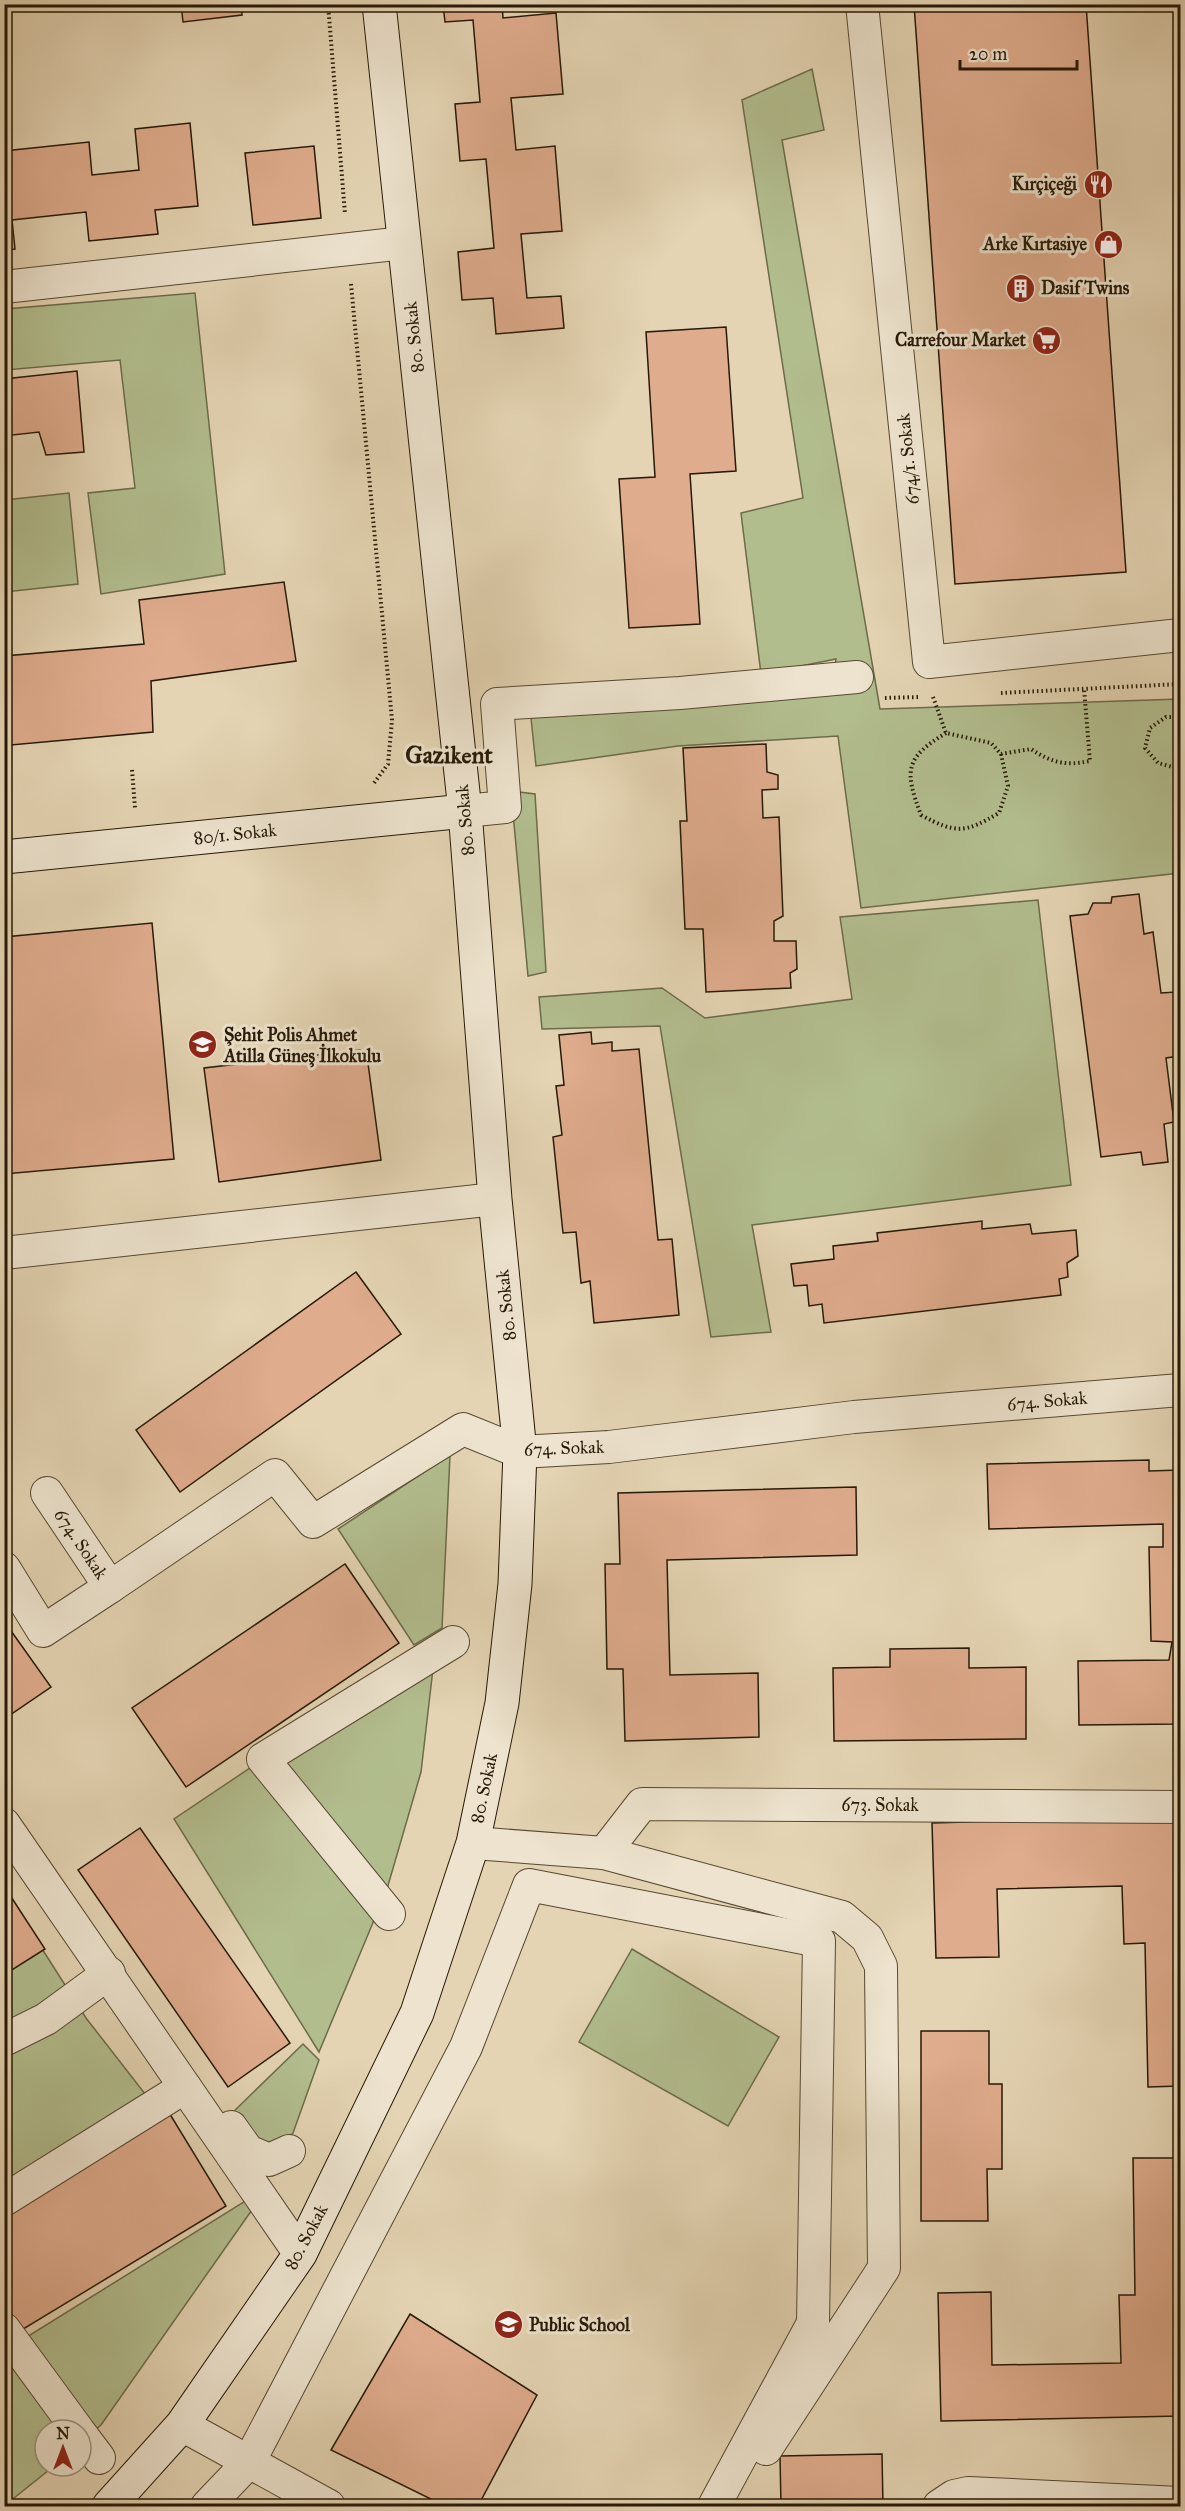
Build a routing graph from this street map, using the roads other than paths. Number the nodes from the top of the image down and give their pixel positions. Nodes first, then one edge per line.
1 (379, 4) edge
2 (862, 4) edge
3 (404, 243) junction
4 (4, 286) edge
5 (1180, 635) edge
6 (857, 677) dead end
7 (465, 811) junction
8 (4, 858) edge
9 (495, 1198) junction
10 (4, 1253) edge
11 (1180, 1390) edge
12 (520, 1452) junction
13 (46, 1493) dead end
14 (4, 1568) edge
15 (110, 1587) junction
16 (453, 1642) dead end
17 (1180, 1807) edge
18 (4, 1810) edge
19 (4, 1824) edge
20 (473, 1843) junction
21 (604, 1853) junction
22 (389, 1914) dead end
23 (109, 1973) junction
24 (4, 2040) edge
25 (185, 2087) junction
26 (289, 2151) dead end
27 (4, 2200) edge
28 (300, 2254) junction
29 (4, 2330) edge
30 (69, 2418) edge
31 (182, 2425) junction
32 (249, 2462) junction
33 (1180, 2503) edge
34 (109, 2506) edge
35 (207, 2506) edge
36 (329, 2506) edge
37 (714, 2506) edge
38 (738, 2506) edge
39 (939, 2506) edge

1 - 3 street, 80. Sokak
2 - 5 street, 674/1. Sokak
3 - 4 street
3 - 7 street, 80. Sokak
6 - 7 street
7 - 8 street, 80/1. Sokak
7 - 9 street, 80. Sokak
9 - 10 street
9 - 12 street, 80. Sokak
11 - 12 street, 674. Sokak
12 - 15 street, 674. Sokak
12 - 20 street, 80. Sokak
13 - 15 street, 674. Sokak
14 - 15 street
16 - 22 street
17 - 21 street, 673. Sokak
18 - 26 street
19 - 23 street
20 - 21 street
20 - 28 street, 80. Sokak
21 - 38 street
23 - 24 street
23 - 25 street
25 - 27 street
25 - 28 street
28 - 31 street, 80. Sokak
29 - 30 street
31 - 32 street
31 - 34 street, 80. Sokak
32 - 35 street
32 - 36 street
32 - 37 street
33 - 39 street

